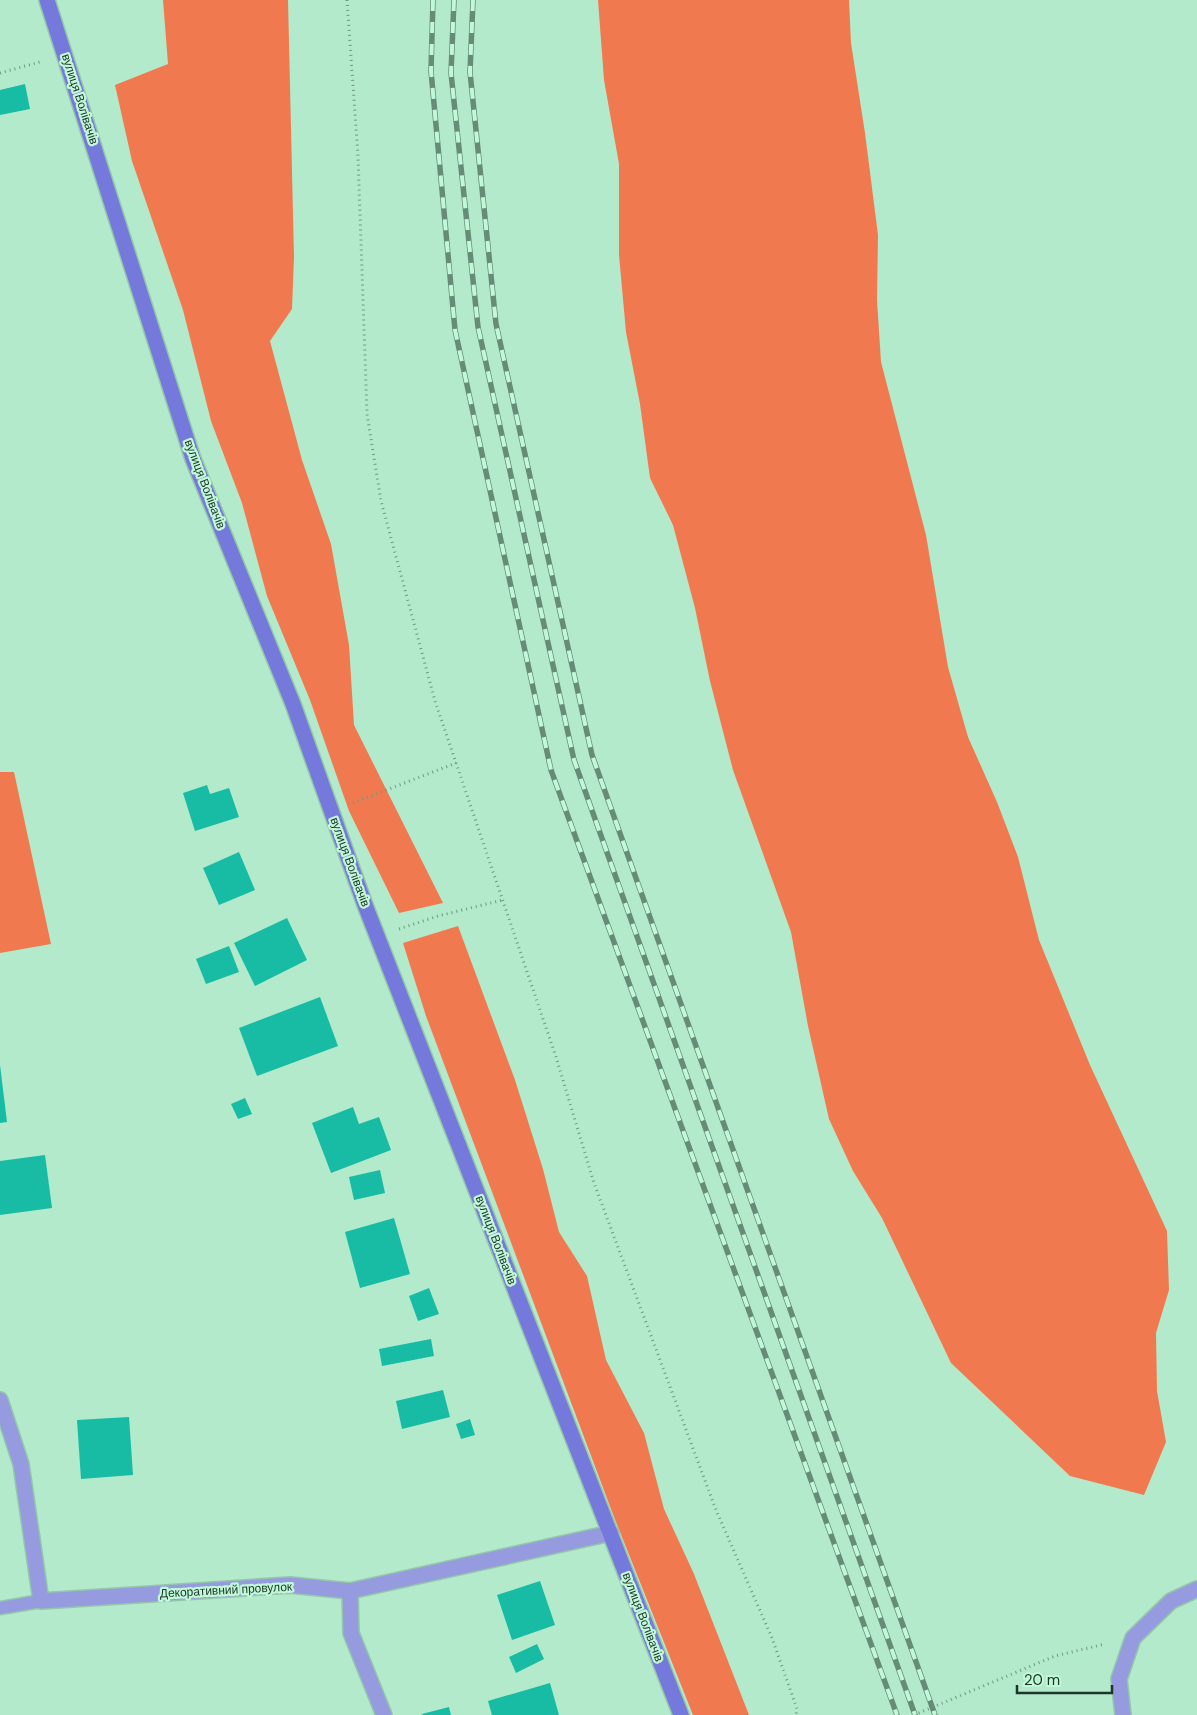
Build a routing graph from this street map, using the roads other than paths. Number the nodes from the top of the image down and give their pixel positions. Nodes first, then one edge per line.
1 (47, 0) edge
2 (0, 1400) edge
3 (611, 1533) junction
4 (1197, 1589) edge
5 (350, 1591) junction
6 (41, 1601) junction
7 (0, 1608) edge
8 (384, 1715) edge
9 (681, 1715) edge
10 (1123, 1715) edge

1 - 3 street, вулиця Волівачів
2 - 6 street
3 - 5 street, Декоративний провулок
3 - 9 street, вулиця Волівачів
4 - 10 street
5 - 6 street, Декоративний провулок
5 - 8 street
6 - 7 lane

